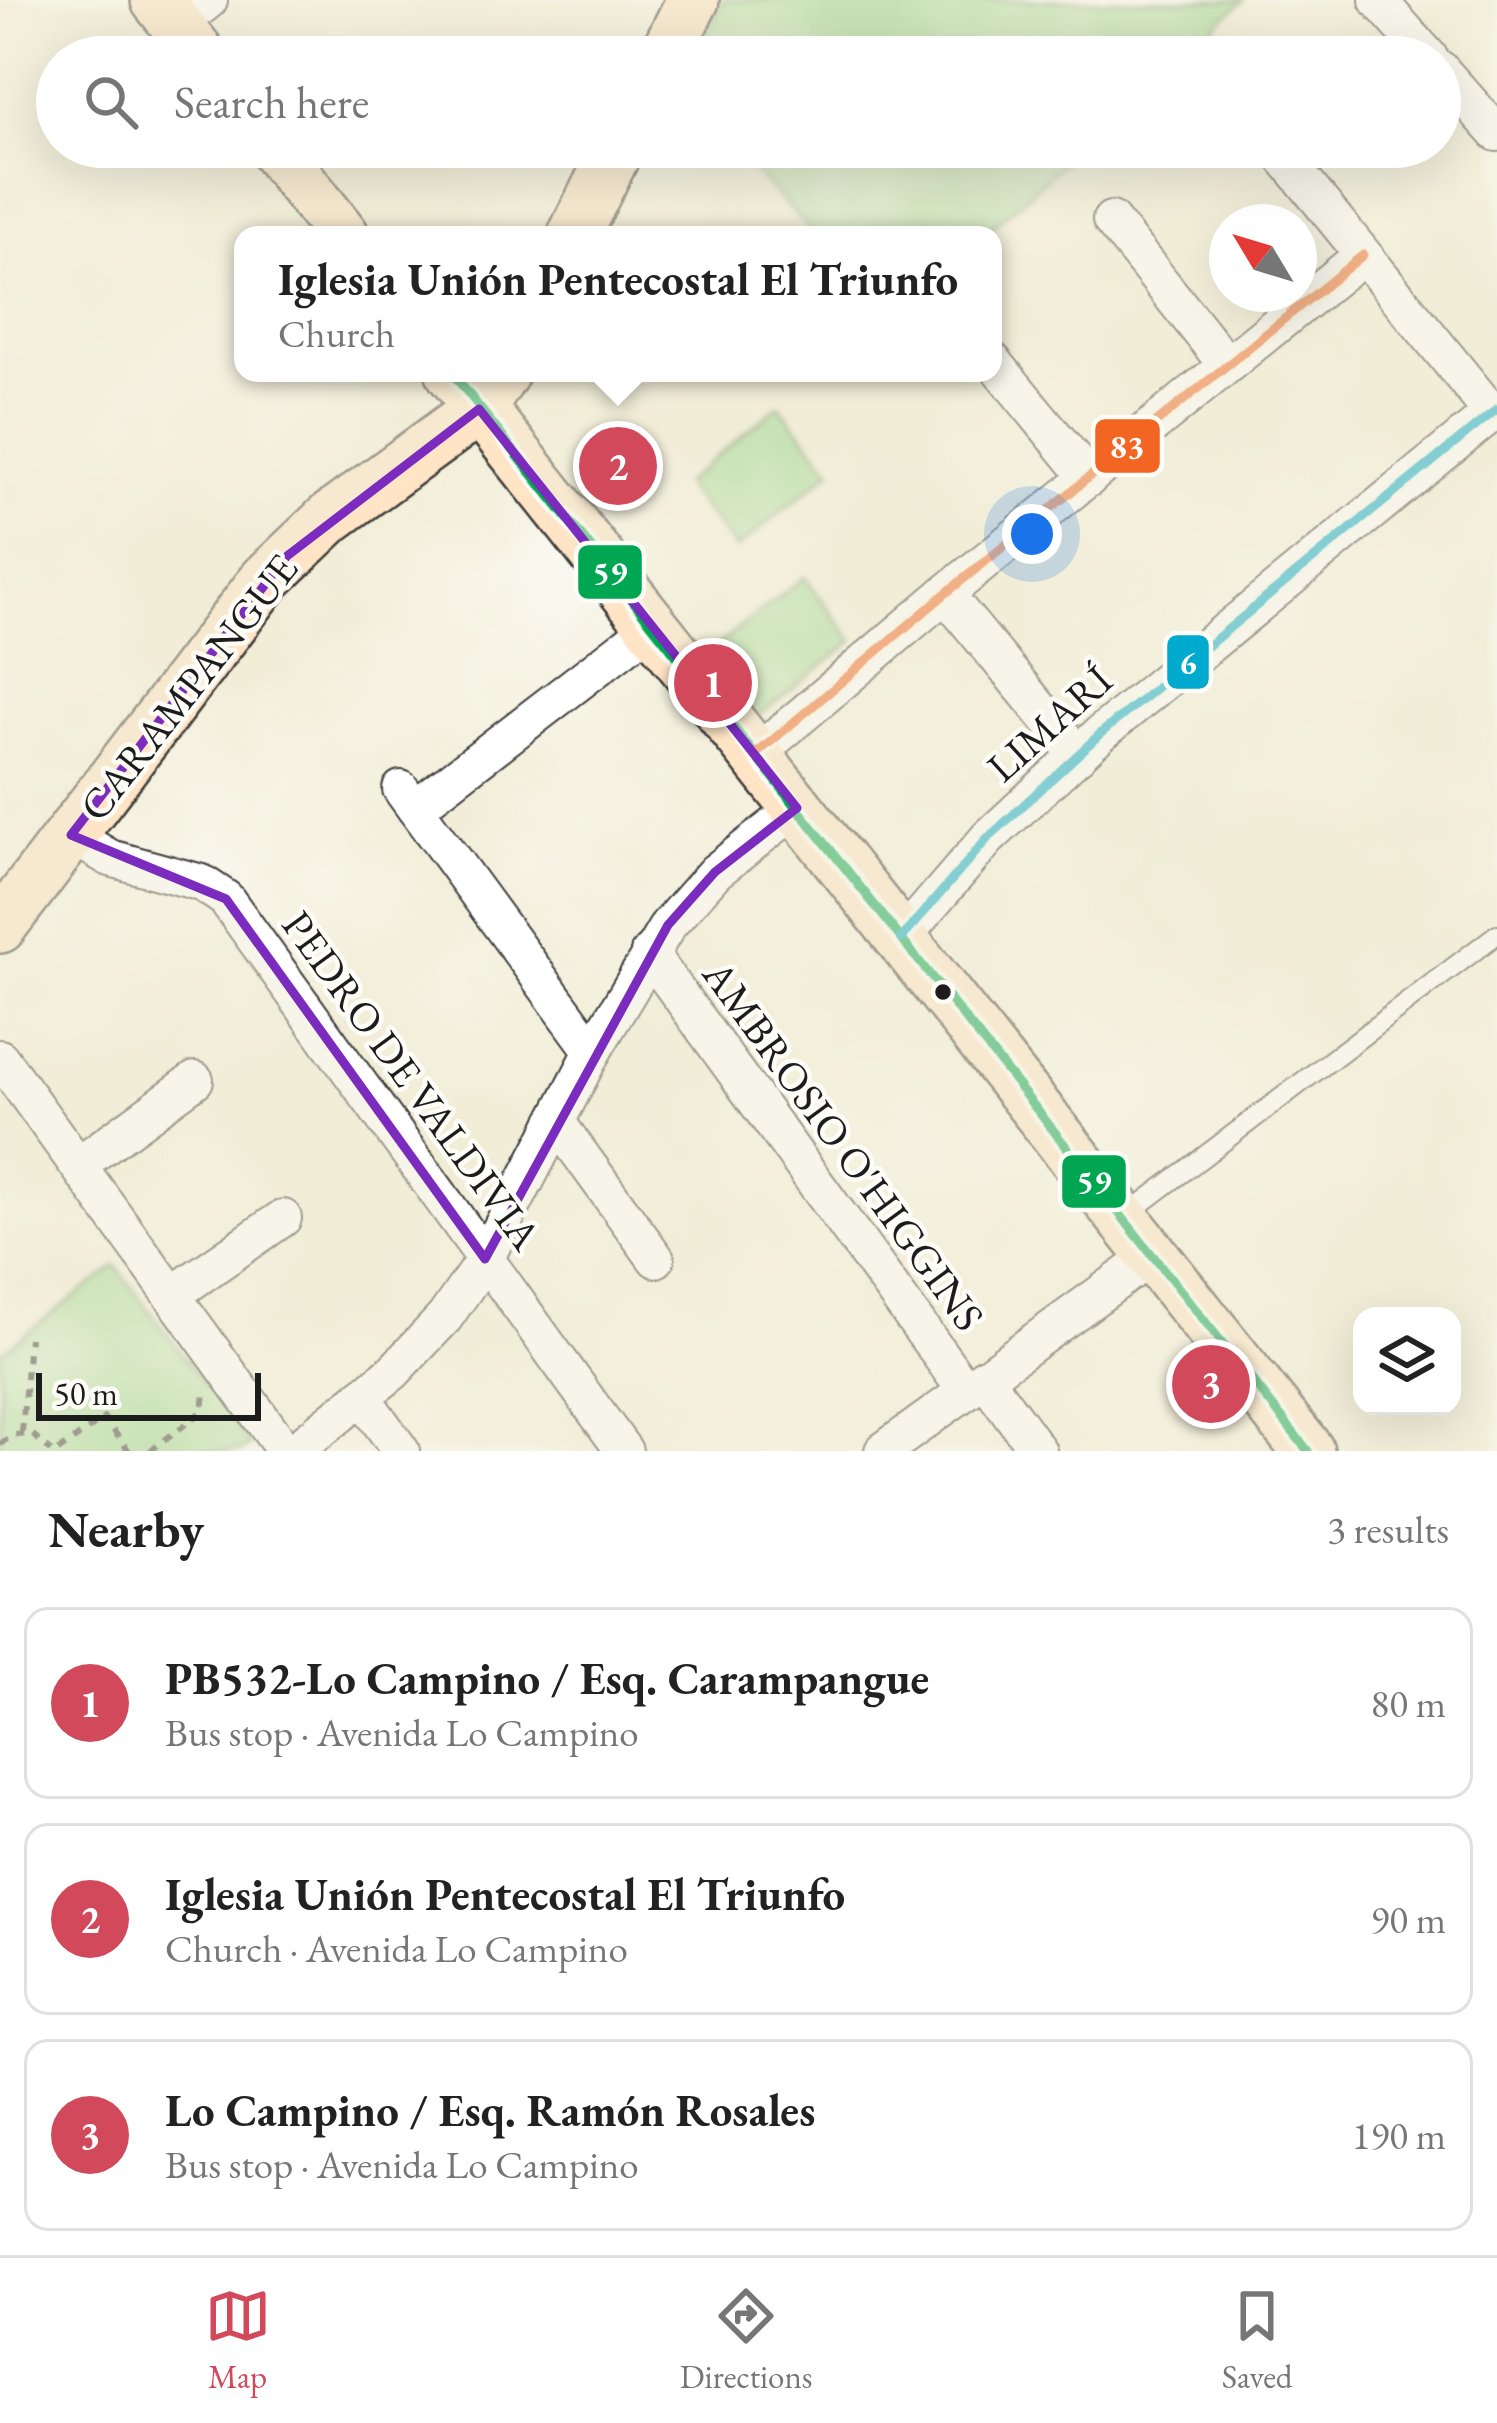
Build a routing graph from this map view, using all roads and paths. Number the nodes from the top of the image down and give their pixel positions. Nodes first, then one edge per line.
1 (693, 0) edge
2 (1378, 0) edge
3 (675, 36) edge
4 (1410, 36) edge
5 (1461, 93) edge
6 (1497, 133) edge
7 (290, 168) edge
8 (608, 168) edge
9 (1293, 168) edge
10 (1111, 220) dead end
11 (336, 226) edge
12 (578, 226) edge
13 (1364, 255) junction
14 (1227, 365) junction
15 (1002, 372) edge
16 (478, 385) edge
17 (1495, 411) edge
18 (1089, 478) junction
19 (945, 594) junction
20 (652, 625) junction
21 (755, 755) junction
22 (1078, 755) junction
23 (796, 808) junction
24 (71, 835) junction
25 (0, 927) edge
26 (1497, 934) edge
27 (901, 939) junction
28 (650, 952) junction
29 (593, 1051) junction
30 (0, 1058) edge
31 (195, 1080) dead end
32 (556, 1121) junction
33 (78, 1165) junction
34 (283, 1218) dead end
35 (1139, 1236) junction
36 (656, 1258) dead end
37 (484, 1259) junction
38 (172, 1295) junction
39 (28, 1338) dead end
40 (230, 1376) junction
41 (975, 1384) junction
42 (362, 1397) junction
43 (0, 1430) edge
44 (22, 1433) junction
45 (3, 1441) edge
46 (54, 1451) edge
47 (129, 1451) edge
48 (150, 1451) edge
49 (289, 1451) edge
50 (400, 1451) edge
51 (624, 1451) edge
52 (883, 1451) edge
53 (1038, 1451) edge
54 (1308, 1451) edge

1 - 3 main road
2 - 4 street
5 - 6 street
7 - 11 main road
8 - 12 main road
9 - 13 street
10 - 14 street
13 - 14 street
13 - 17 street
14 - 18 street
15 - 18 street
16 - 20 main road
16 - 24 main road, CARAMPANGUE
17 - 22 street, LIMARÍ
18 - 19 street
19 - 21 street
19 - 22 street
20 - 21 main road
20 - 29 street
21 - 23 main road
22 - 27 street, LIMARÍ
23 - 27 main road
23 - 28 street
24 - 25 main road, CARAMPANGUE
24 - 37 street, PEDRO DE VALDIVIA
26 - 35 lane
27 - 35 main road
28 - 29 street
28 - 41 street, AMBROSIO O'HIGGINS
29 - 32 street
30 - 33 street
31 - 33 street
32 - 36 street
32 - 37 street
33 - 38 street
34 - 38 street
35 - 41 street
35 - 54 main road
37 - 42 street
37 - 51 street, PEDRO DE VALDIVIA
38 - 40 street
39 - 44 path
40 - 48 path
40 - 49 street
41 - 52 street
41 - 53 street, AMBROSIO O'HIGGINS
42 - 49 street
42 - 50 street
43 - 45 path
44 - 45 path
44 - 46 path
46 - 47 path

